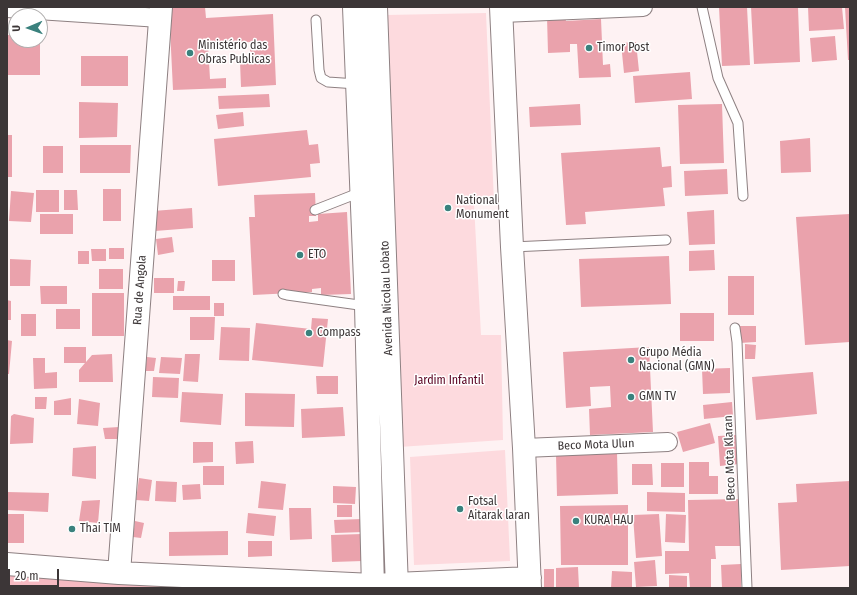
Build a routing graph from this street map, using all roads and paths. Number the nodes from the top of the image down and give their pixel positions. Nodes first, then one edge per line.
1 (354, 7) edge
2 (376, 7) edge
3 (643, 7) edge
4 (702, 7) edge
5 (7, 8) edge
6 (502, 10) edge
7 (161, 13) edge
8 (316, 20) dead end
9 (357, 84) junction
10 (361, 192) junction
11 (743, 196) dead end
12 (316, 210) dead end
13 (666, 240) dead end
14 (512, 247) junction
15 (283, 294) dead end
16 (366, 306) junction
17 (735, 328) dead end
18 (668, 442) dead end
19 (524, 448) junction
20 (7, 564) edge
21 (119, 573) junction
22 (530, 583) edge
23 (397, 586) edge
24 (373, 587) edge
25 (747, 588) edge

1 - 9 street, Avenida Nicolau Lobato
2 - 23 street, Avenida Nicolau Lobato
3 - 6 street
4 - 11 lane
5 - 7 street
6 - 14 street
7 - 21 street, Rua de Angola
8 - 9 lane
9 - 10 street, Avenida Nicolau Lobato
10 - 12 lane
10 - 16 street, Avenida Nicolau Lobato
13 - 14 lane
14 - 19 street
15 - 16 lane
16 - 24 street, Avenida Nicolau Lobato
17 - 25 lane, Beco Mota Klaran
18 - 19 street, Beco Mota Ulun
19 - 22 street
20 - 21 street
21 - 24 street
22 - 23 street
23 - 24 street

